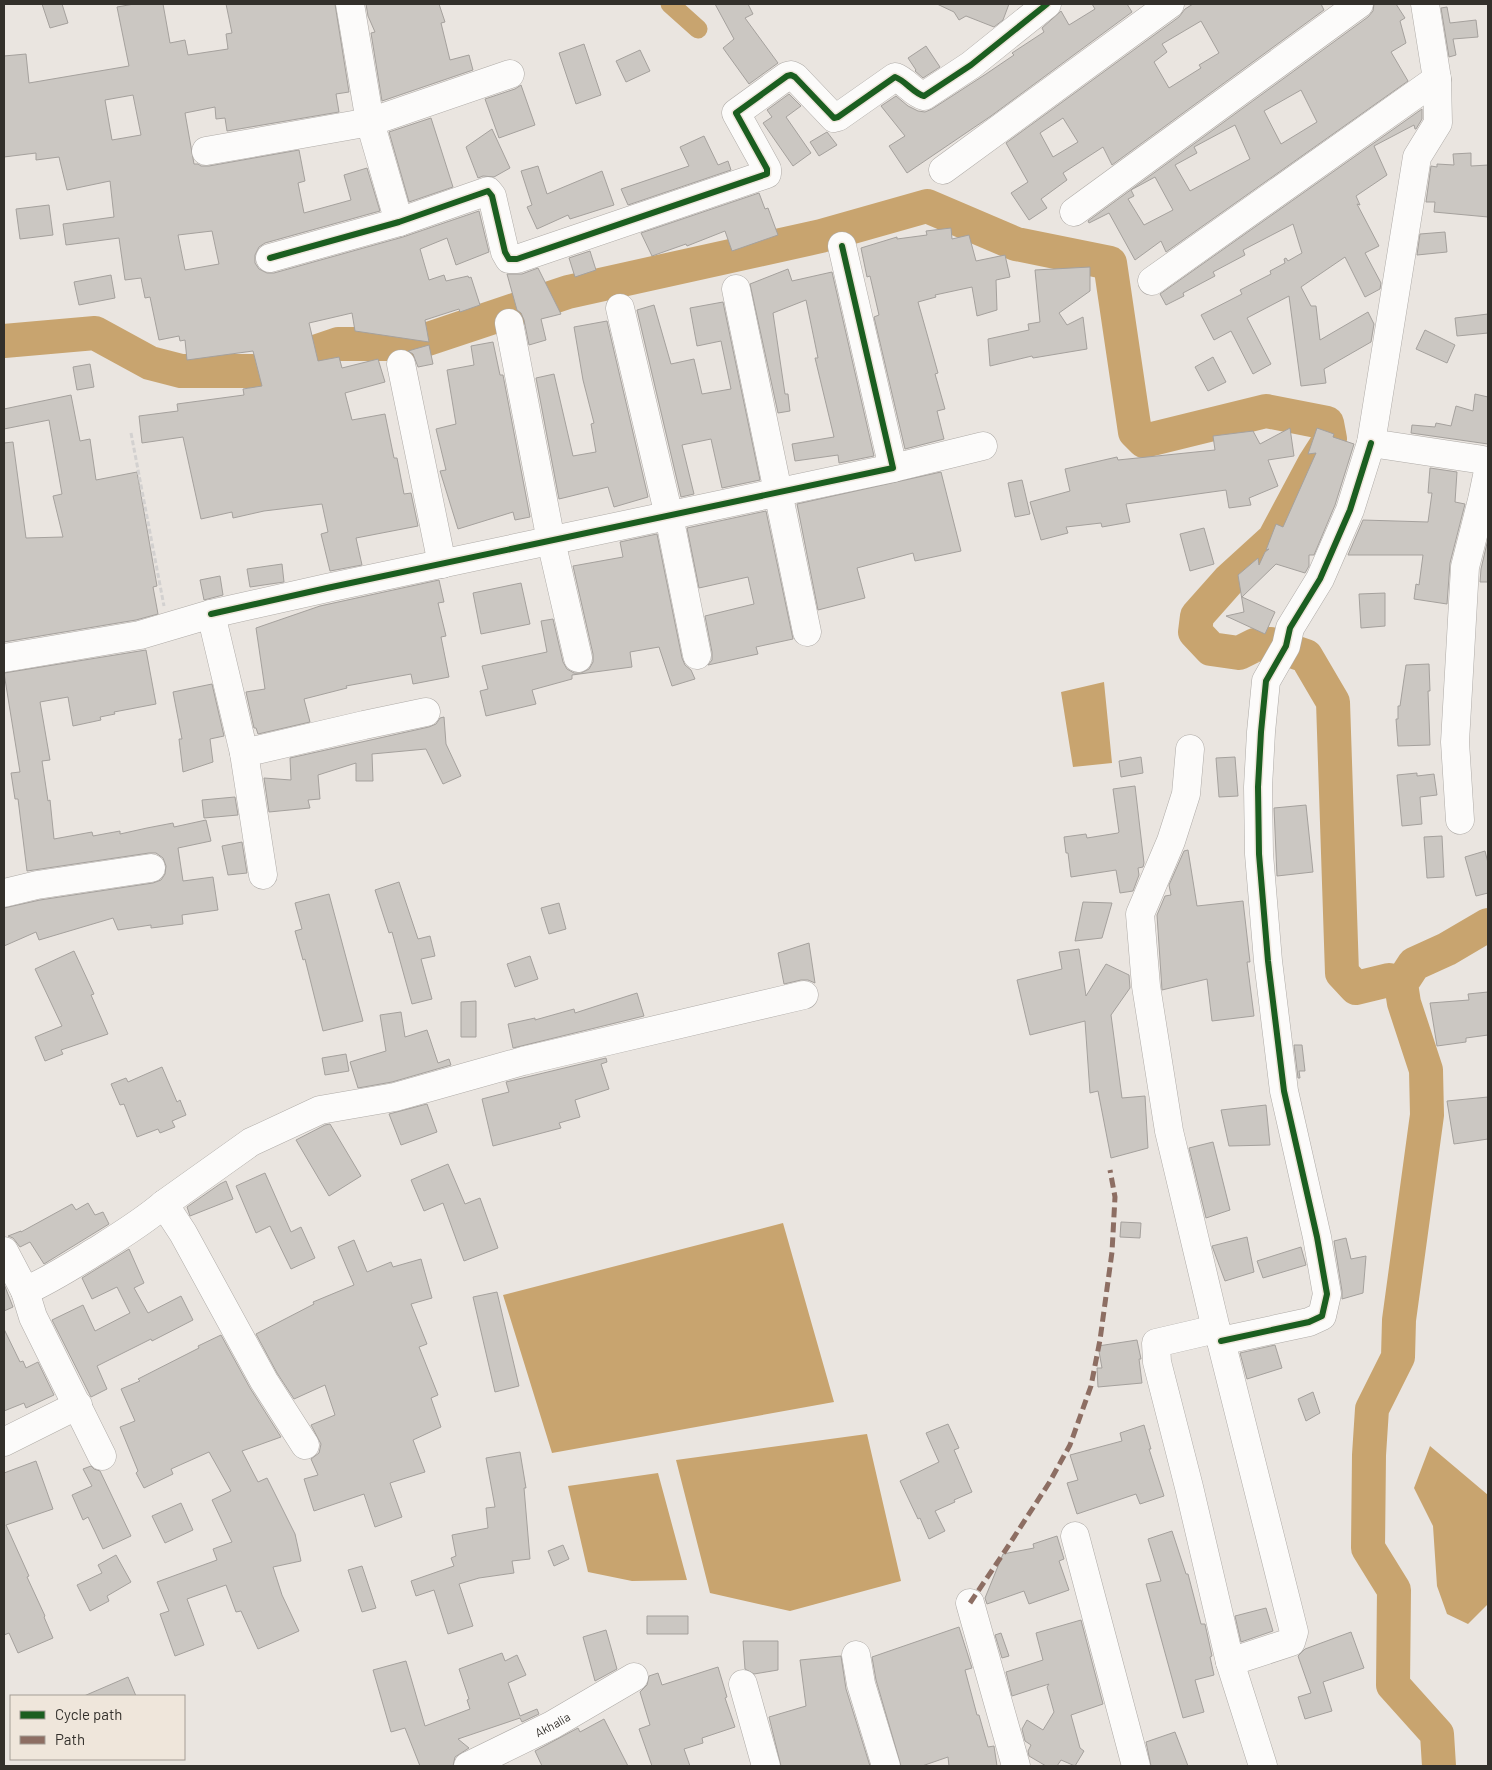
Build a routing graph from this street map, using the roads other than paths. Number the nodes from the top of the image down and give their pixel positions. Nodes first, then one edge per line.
1 (350, 4) edge
2 (1047, 4) edge
3 (1170, 4) edge
4 (1359, 4) edge
5 (1424, 4) edge
6 (510, 74) dead end
7 (1437, 79) junction
8 (370, 122) junction
9 (206, 151) dead end
10 (944, 170) dead end
11 (1074, 212) dead end
12 (399, 222) junction
13 (842, 246) dead end
14 (270, 258) dead end
15 (1152, 281) dead end
16 (736, 289) dead end
17 (620, 308) dead end
18 (509, 322) dead end
19 (401, 364) dead end
20 (1371, 443) junction
21 (983, 446) dead end
22 (1488, 465) edge
23 (893, 468) junction
24 (1488, 471) edge
25 (779, 492) junction
26 (669, 516) junction
27 (551, 541) junction
28 (442, 564) junction
29 (211, 614) junction
30 (807, 632) dead end
31 (697, 655) dead end
32 (4, 658) edge
33 (578, 658) dead end
34 (426, 712) dead end
35 (1190, 749) dead end
36 (244, 753) junction
37 (1460, 820) dead end
38 (151, 868) dead end
39 (263, 875) dead end
40 (4, 893) edge
41 (804, 995) dead end
42 (164, 1204) junction
43 (4, 1251) edge
44 (25, 1291) junction
45 (1219, 1335) junction
46 (78, 1406) junction
47 (4, 1442) edge
48 (305, 1445) dead end
49 (102, 1456) dead end
50 (1074, 1536) dead end
51 (970, 1603) dead end
52 (856, 1656) dead end
53 (1230, 1662) junction
54 (634, 1677) dead end
55 (743, 1684) dead end
56 (468, 1766) edge
57 (766, 1766) edge
58 (886, 1766) edge
59 (1016, 1766) edge
60 (1136, 1766) edge
61 (1262, 1766) edge

1 - 8 street
2 - 12 street
3 - 10 street
4 - 11 street
5 - 7 street
6 - 8 street
7 - 15 street
7 - 20 street
8 - 9 street
8 - 12 street
12 - 14 street
13 - 23 street
16 - 25 street
17 - 26 street
18 - 27 street
19 - 28 street
20 - 22 street
20 - 45 street
21 - 23 street
23 - 25 street
24 - 37 street
25 - 26 street
25 - 30 street
26 - 27 street
26 - 31 street
27 - 28 street
27 - 33 street
28 - 29 street
29 - 32 street
29 - 36 street
34 - 36 street
35 - 45 street
36 - 39 street
38 - 40 street
41 - 42 street
42 - 44 street
42 - 48 street
43 - 44 street
44 - 46 street
45 - 53 street
45 - 53 street
46 - 47 street
46 - 49 street
50 - 60 street
51 - 59 street
52 - 58 street
53 - 61 street
54 - 56 street, Akhalia
55 - 57 street

